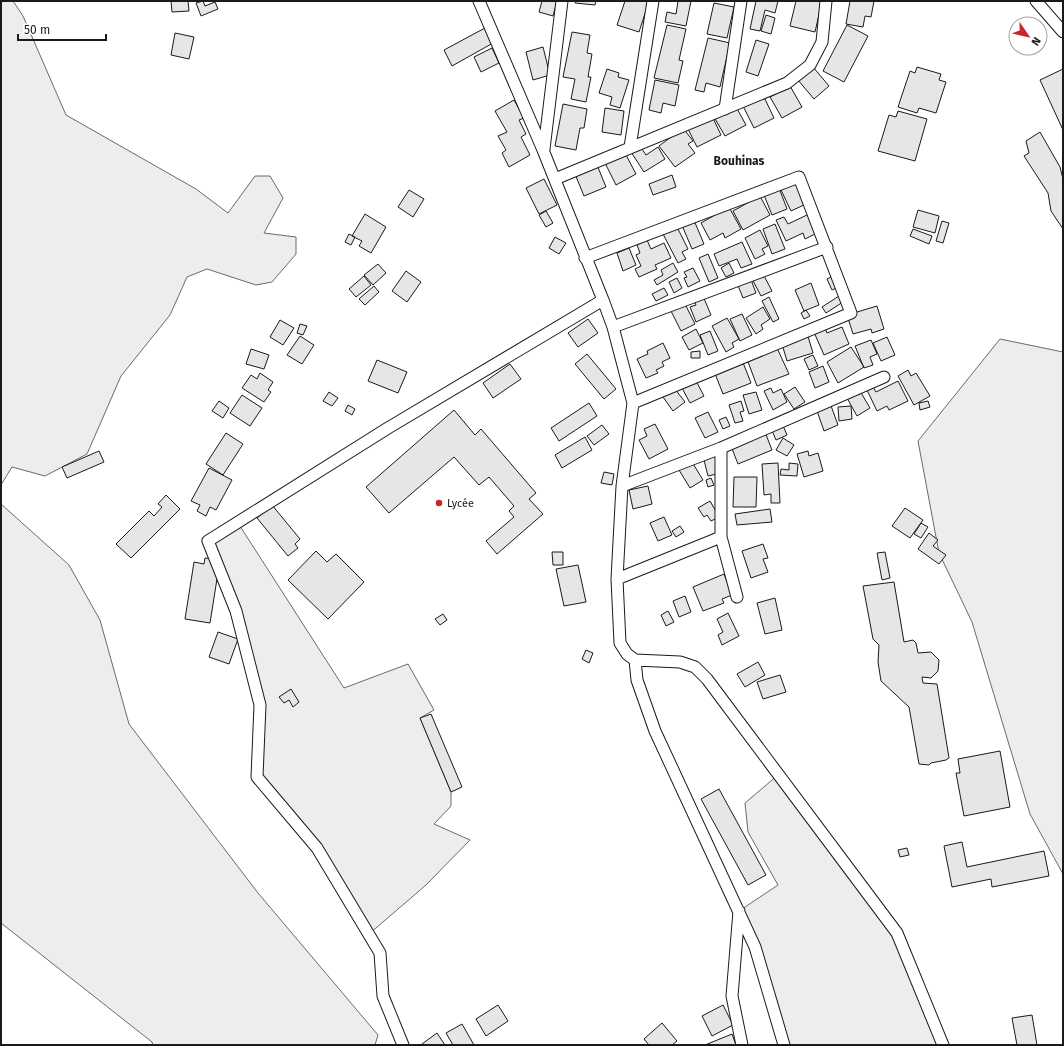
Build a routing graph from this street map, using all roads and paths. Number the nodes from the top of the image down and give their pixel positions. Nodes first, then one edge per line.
1 (479, 1) edge
2 (562, 1) edge
3 (653, 1) edge
4 (741, 1) edge
5 (826, 1) edge
6 (1036, 1) edge
7 (1063, 32) edge
8 (725, 109) junction
9 (630, 147) junction
10 (543, 150) junction
11 (555, 179) junction
12 (827, 247) junction
13 (585, 258) junction
14 (603, 300) junction
15 (613, 326) junction
16 (884, 377) dead end
17 (633, 403) junction
18 (721, 448) junction
19 (622, 486) junction
20 (721, 537) junction
21 (617, 579) junction
22 (737, 597) dead end
23 (635, 660) junction
24 (739, 911) junction
25 (403, 1045) edge
26 (742, 1045) edge
27 (784, 1045) edge
28 (943, 1045) edge

1 - 10 street
2 - 10 street
3 - 9 street
4 - 8 street
5 - 8 street
6 - 7 street
8 - 9 street
9 - 11 street
10 - 11 street
11 - 13 street
12 - 13 street
12 - 15 street
12 - 17 street
13 - 14 street
14 - 15 street
14 - 25 street
15 - 17 street
16 - 18 street
17 - 19 street
18 - 19 street
18 - 20 street
19 - 21 street
20 - 21 street
20 - 22 street
21 - 23 street
23 - 24 street
23 - 28 street
24 - 26 street
24 - 27 street

